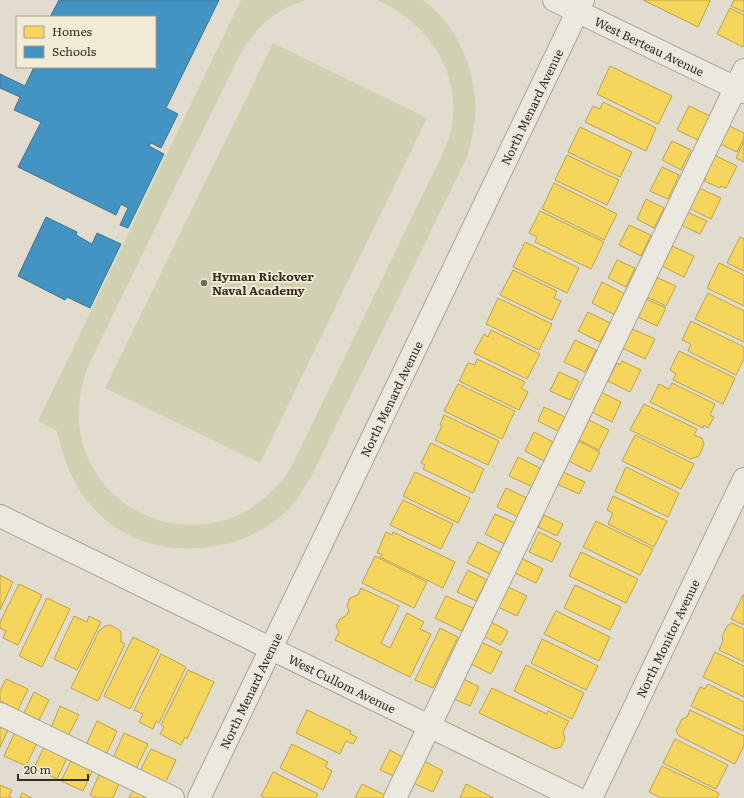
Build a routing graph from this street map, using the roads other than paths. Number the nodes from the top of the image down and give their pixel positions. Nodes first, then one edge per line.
1 (554, 0) edge
2 (580, 6) edge
3 (741, 83) edge
4 (744, 479) edge
5 (0, 516) edge
6 (271, 649) junction
7 (0, 714) edge
8 (430, 726) junction
9 (173, 798) edge
10 (199, 798) edge
11 (395, 798) edge
12 (576, 798) edge
13 (591, 798) edge

1 - 2 street, West Berteau Avenue
2 - 3 street, West Berteau Avenue
2 - 6 street, North Menard Avenue
3 - 8 street
4 - 13 street, North Monitor Avenue
5 - 6 street, West Cullom Avenue
6 - 8 street, West Cullom Avenue
6 - 10 street, North Menard Avenue
7 - 9 street
8 - 11 street
8 - 12 street, West Cullom Avenue

